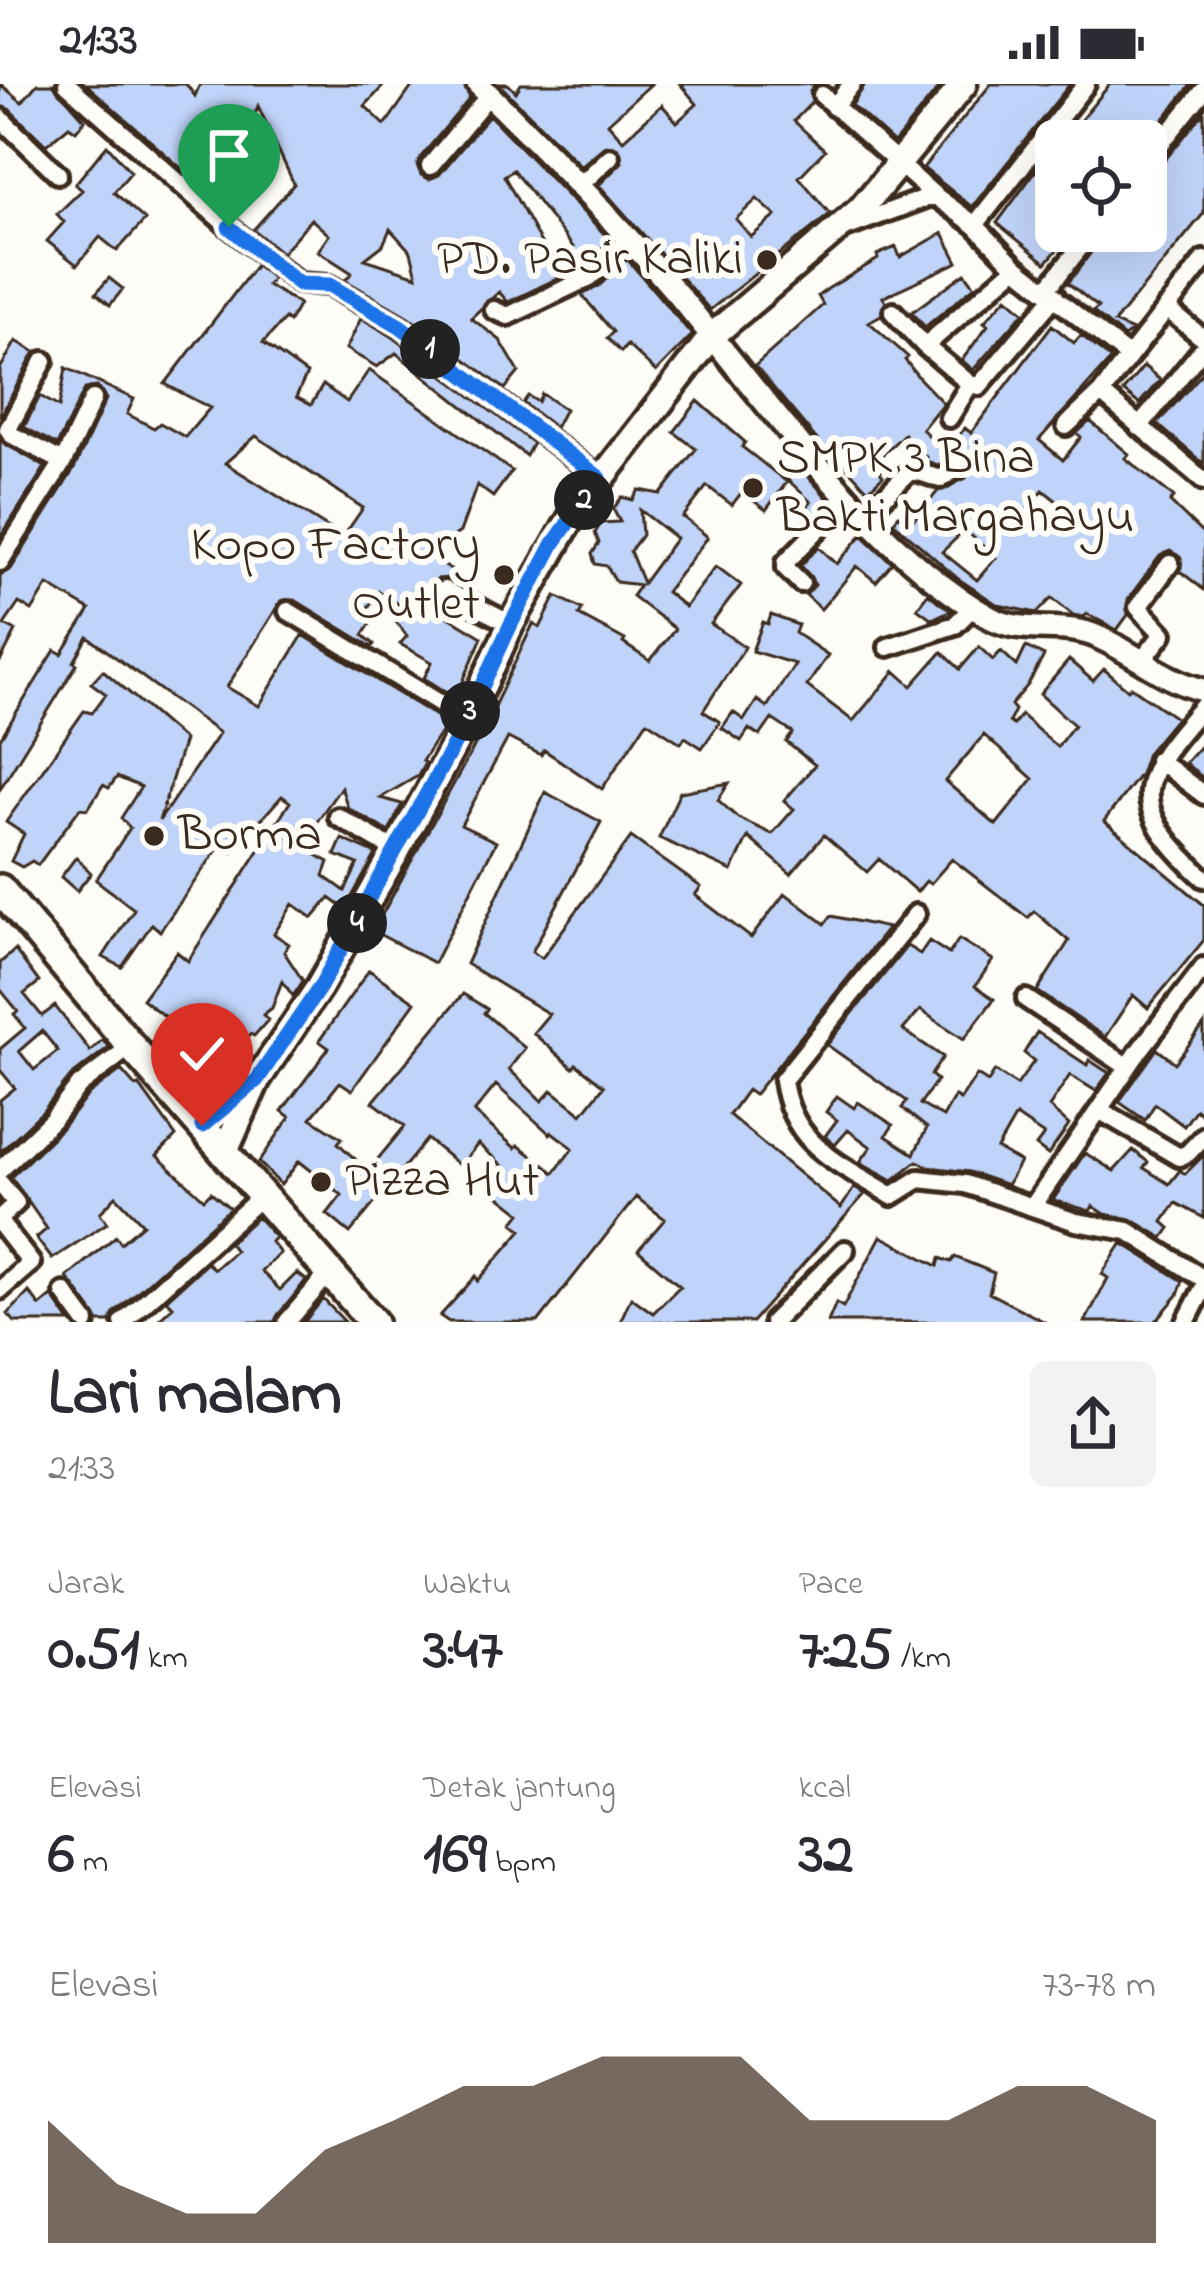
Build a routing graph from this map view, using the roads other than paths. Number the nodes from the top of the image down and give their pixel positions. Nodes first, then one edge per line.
1 (67, 84) edge
2 (852, 84) edge
3 (964, 84) edge
4 (1086, 84) edge
5 (484, 89) edge
6 (1199, 89) edge
7 (0, 118) edge
8 (1167, 133) edge
9 (610, 157) dead end
10 (897, 161) junction
11 (430, 166) dead end
12 (58, 174) dead end
13 (579, 186) junction
14 (934, 195) junction
15 (975, 225) junction
16 (835, 232) junction
17 (628, 239) junction
18 (1079, 252) edge
19 (1204, 260) edge
20 (1016, 267) junction
21 (1051, 293) junction
22 (1166, 308) junction
23 (494, 310) dead end
24 (893, 312) dead end
25 (712, 336) junction
26 (1204, 343) edge
27 (925, 346) junction
28 (1129, 358) junction
29 (44, 361) dead end
30 (970, 384) junction
31 (1100, 393) junction
32 (92, 399) dead end
33 (950, 418) dead end
34 (1066, 426) dead end
35 (1139, 427) junction
36 (63, 462) junction
37 (959, 467) dead end
38 (600, 478) junction
39 (1204, 481) edge
40 (850, 497) junction
41 (866, 514) junction
42 (0, 562) edge
43 (1170, 564) dead end
44 (801, 583) dead end
45 (444, 590) dead end
46 (974, 607) junction
47 (288, 611) dead end
48 (511, 624) junction
49 (888, 647) dead end
50 (1141, 662) junction
51 (1204, 691) edge
52 (1204, 705) edge
53 (466, 719) junction
54 (1157, 760) junction
55 (1204, 795) edge
56 (338, 817) dead end
57 (398, 851) junction
58 (1204, 878) edge
59 (0, 890) edge
60 (916, 914) dead end
61 (1204, 967) edge
62 (1026, 999) dead end
63 (130, 1046) junction
64 (1128, 1067) junction
65 (257, 1080) junction
66 (1099, 1110) junction
67 (202, 1126) junction
68 (1204, 1136) edge
69 (225, 1152) junction
70 (0, 1170) edge
71 (0, 1183) edge
72 (262, 1196) junction
73 (1033, 1206) junction
74 (0, 1221) edge
75 (845, 1250) dead end
76 (329, 1273) junction
77 (1204, 1283) edge
78 (0, 1290) edge
79 (64, 1292) dead end
80 (86, 1322) edge
81 (123, 1322) edge
82 (287, 1322) edge
83 (373, 1322) edge
84 (773, 1322) edge
85 (1186, 1322) edge

1 - 38 street
2 - 10 street
3 - 10 main road
4 - 15 street
5 - 11 street
5 - 13 street
6 - 8 street
7 - 12 street
9 - 13 street
10 - 14 street
10 - 16 main road
13 - 17 street
14 - 15 street
14 - 16 street
15 - 20 street
16 - 25 main road
17 - 23 street
17 - 25 street
18 - 21 street
19 - 22 street
20 - 21 street
20 - 27 street
21 - 28 street
21 - 30 street
22 - 26 street
22 - 28 street
24 - 27 street
25 - 38 main road
25 - 40 street
26 - 35 street
27 - 30 street
28 - 31 street
29 - 36 street
30 - 33 street
31 - 34 street
31 - 35 street
32 - 36 street
35 - 39 street
36 - 42 street
37 - 41 street
38 - 48 main road
40 - 41 street
40 - 44 street
41 - 46 street
43 - 50 street
45 - 48 street
46 - 49 street
46 - 50 street
47 - 53 street
48 - 53 main road
50 - 51 street
52 - 54 street
53 - 57 main road
54 - 55 street
54 - 58 street
56 - 57 street
57 - 65 main road
59 - 63 main road
60 - 73 street
61 - 64 street
62 - 64 street
63 - 67 main road
63 - 70 street
64 - 66 street
65 - 67 main road
65 - 69 main road
66 - 68 street
66 - 73 street
67 - 69 main road
69 - 72 main road
71 - 74 street
72 - 76 main road
72 - 81 street
73 - 77 street
74 - 78 street
75 - 84 street
76 - 82 street
76 - 83 main road
77 - 85 street
79 - 80 street

